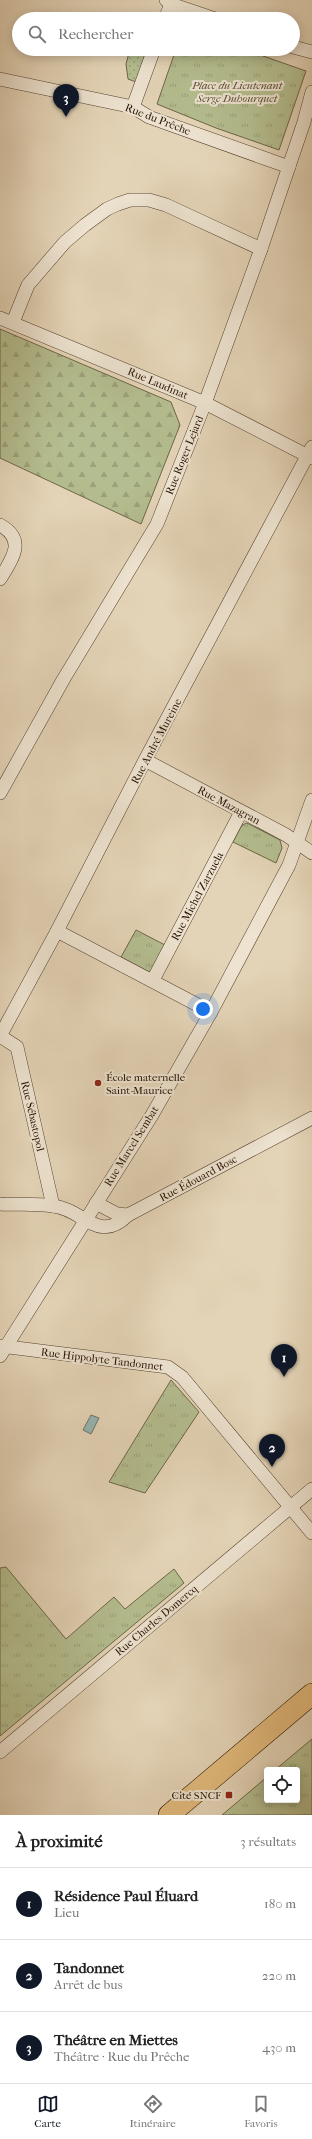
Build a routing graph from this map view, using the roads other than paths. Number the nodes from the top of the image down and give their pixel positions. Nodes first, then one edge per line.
1 (168, 2) edge
2 (166, 12) edge
3 (196, 12) edge
4 (300, 49) edge
5 (312, 52) edge
6 (151, 56) edge
7 (0, 79) edge
8 (312, 92) edge
9 (133, 107) junction
10 (308, 124) edge
11 (290, 167) junction
12 (261, 249) junction
13 (0, 318) edge
14 (13, 322) junction
15 (205, 403) junction
16 (310, 453) edge
17 (0, 525) edge
18 (0, 579) edge
19 (145, 760) junction
20 (0, 793) edge
21 (312, 800) edge
22 (241, 812) junction
23 (298, 843) junction
24 (312, 853) edge
25 (57, 931) junction
26 (153, 980) junction
27 (211, 1012) junction
28 (0, 1036) edge
29 (312, 1118) edge
30 (96, 1203) junction
31 (0, 1204) edge
32 (53, 1206) junction
33 (128, 1215) junction
34 (85, 1219) junction
35 (2, 1349) edge
36 (312, 1489) edge
37 (290, 1507) junction
38 (312, 1533) edge
39 (312, 1694) edge
40 (312, 1712) edge
41 (0, 1752) edge
42 (169, 1815) edge
43 (189, 1815) edge

1 - 2 street
1 - 3 street
4 - 5 street
6 - 9 street
7 - 9 street, Rue du Prêche
8 - 10 street, Rue Roger Lejard
9 - 11 street, Rue du Prêche
10 - 11 street, Rue Roger Lejard
11 - 12 street, Rue Roger Lejard
12 - 14 street
12 - 15 street, Rue Roger Lejard
13 - 14 street, Rue Laudinat
14 - 15 street, Rue Laudinat
15 - 16 street, Rue Laudinat
15 - 20 street, Rue Roger Lejard
16 - 19 street, Rue André Mureine
17 - 18 street
19 - 22 street, Rue Mazagran
19 - 25 street, Rue André Mureine
21 - 23 street, Rue Marcel Sembat
22 - 23 street, Rue Mazagran
22 - 26 street, Rue Michel Zarzuela
23 - 24 street, Rue Mazagran
23 - 27 street, Rue Marcel Sembat
25 - 26 street
25 - 28 street, Rue André Mureine
26 - 27 street
27 - 30 street, Rue Marcel Sembat
28 - 32 street, Rue Sébastopol
29 - 33 street, Rue Édouard Bosc
30 - 33 street
30 - 34 street, Rue Marcel Sembat
31 - 32 street, Rue Édouard Bosc
32 - 34 street, Rue Édouard Bosc
33 - 34 street, Rue Édouard Bosc
34 - 35 street, Rue Marcel Sembat
35 - 37 street, Rue Hippolyte Tandonnet
36 - 37 street, Rue Charles Domercq
37 - 38 street, Rue Hippolyte Tandonnet
37 - 41 street, Rue Charles Domercq
39 - 42 main road
40 - 43 main road

